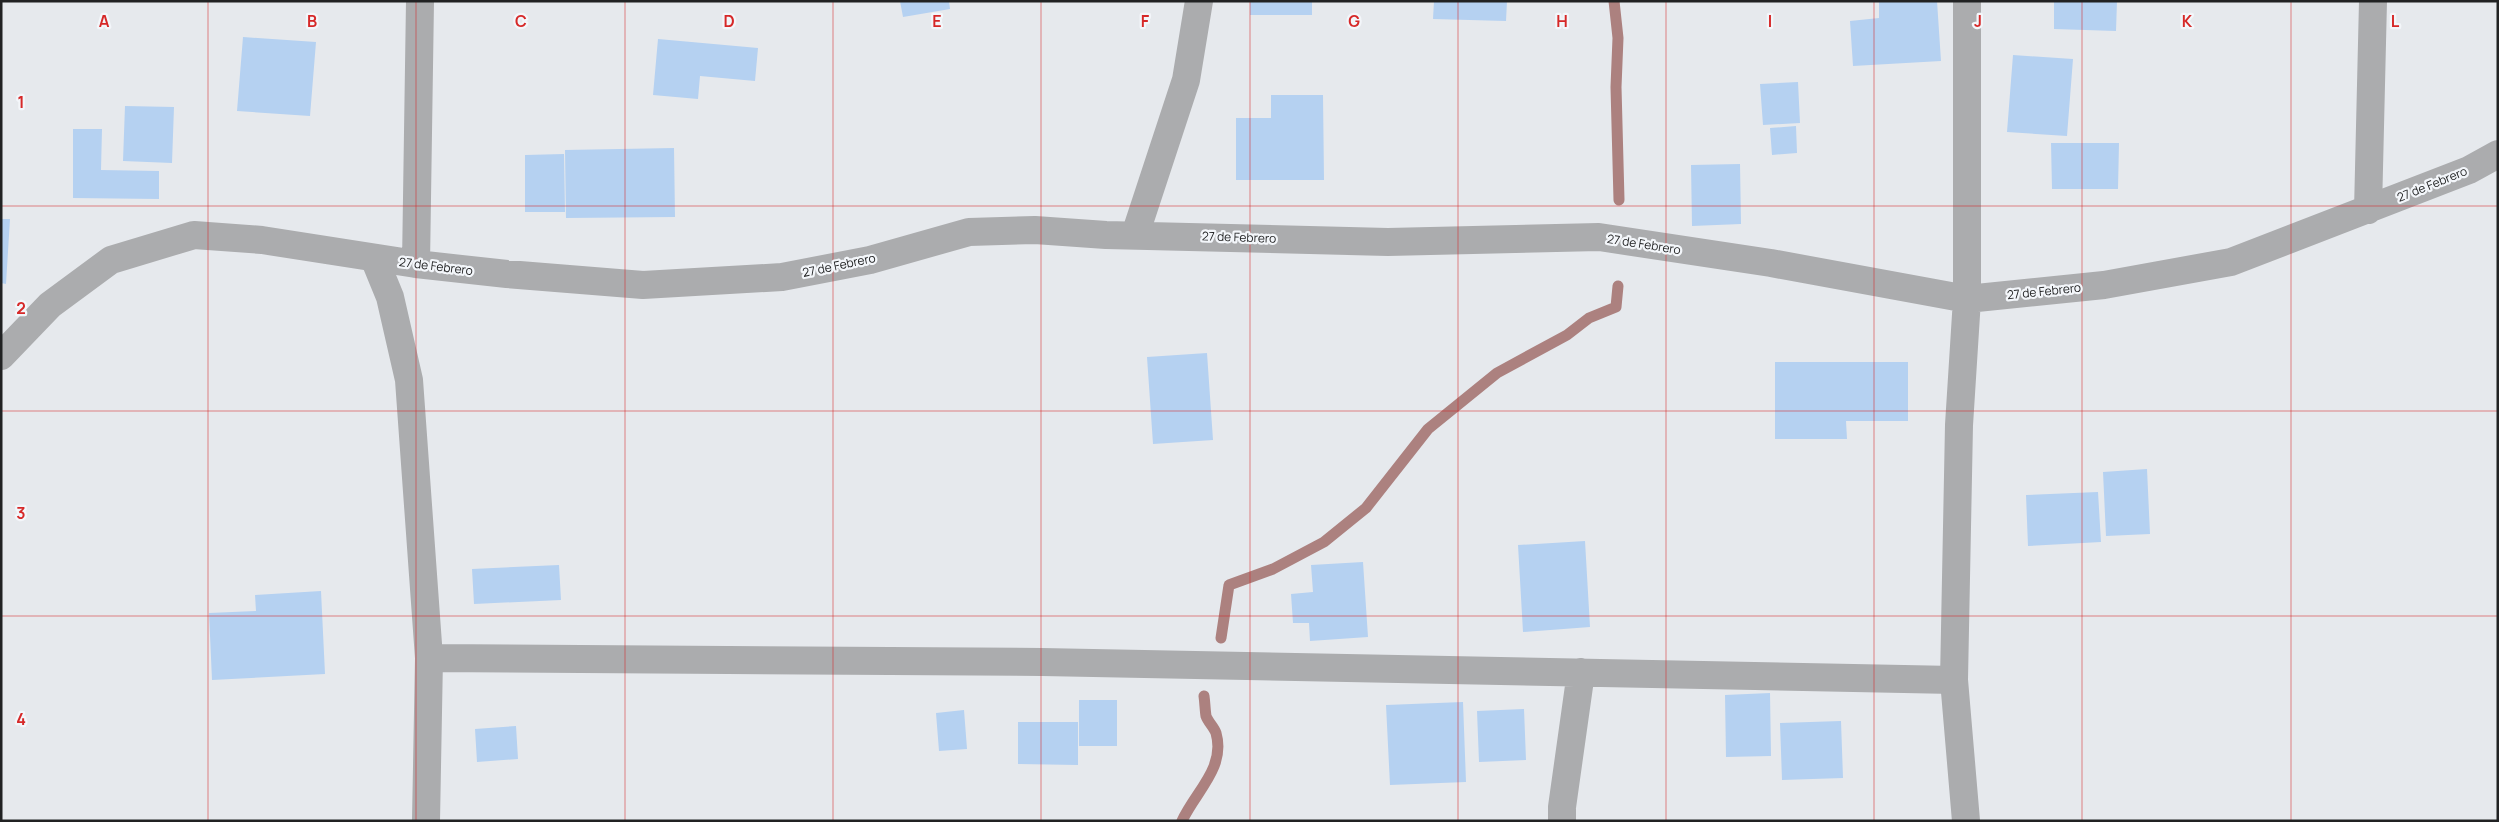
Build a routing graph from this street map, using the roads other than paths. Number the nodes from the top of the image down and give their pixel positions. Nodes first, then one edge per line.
1 (420, 1) edge
2 (1199, 1) edge
3 (1967, 1) edge
4 (2373, 1) edge
5 (2498, 154) edge
6 (2368, 210) junction
7 (1135, 235) junction
8 (374, 258) junction
9 (416, 264) junction
10 (1967, 299) junction
11 (1, 356) edge
12 (429, 658) junction
13 (1581, 672) junction
14 (1954, 680) junction
15 (426, 821) edge
16 (1562, 821) edge
17 (1966, 821) edge

1 - 9 street
2 - 7 street
3 - 10 street
4 - 6 street
5 - 6 street, 27 de Febrero
6 - 10 street, 27 de Febrero
7 - 9 street, 27 de Febrero
7 - 10 street, 27 de Febrero
8 - 9 street, 27 de Febrero
8 - 11 street, 27 de Febrero
8 - 12 street
10 - 14 street
12 - 13 street
12 - 15 street
13 - 14 street
13 - 16 street
14 - 17 street

